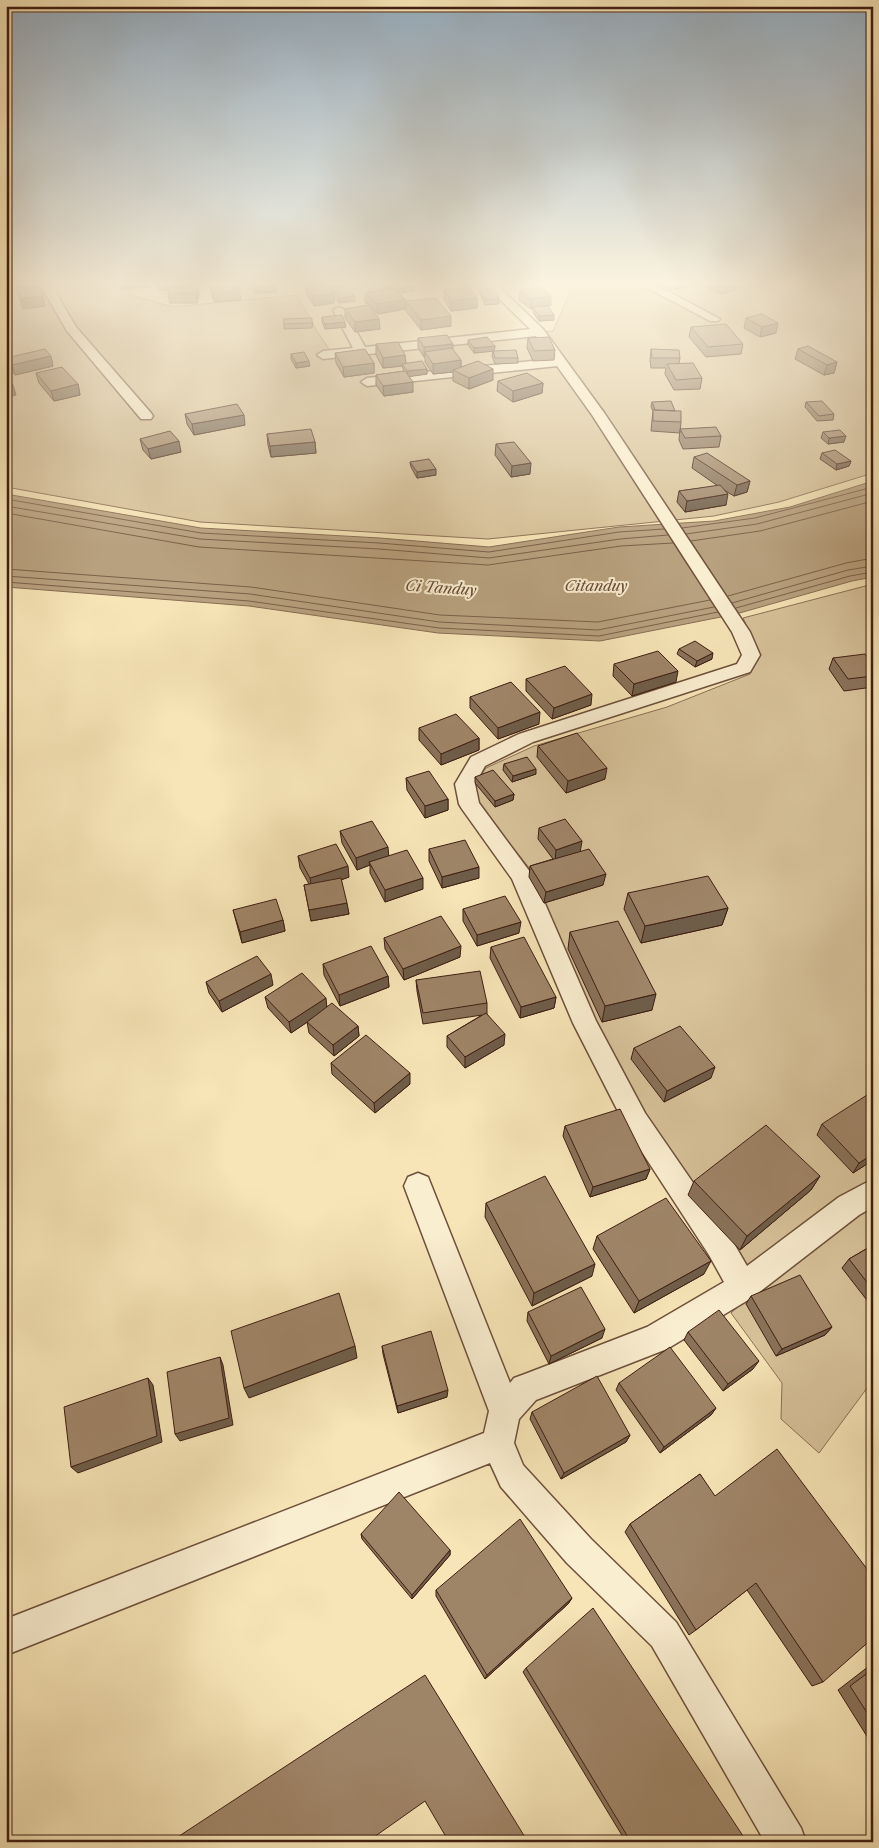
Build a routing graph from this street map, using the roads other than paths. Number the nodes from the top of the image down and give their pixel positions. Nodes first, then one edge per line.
1 (108, 372) edge
2 (458, 372) edge
3 (567, 372) edge
4 (367, 382) dead end
5 (146, 416) dead end
6 (418, 1186) dead end
7 (873, 1192) edge
8 (743, 1287) junction
9 (505, 1411) junction
10 (498, 1444) junction
11 (6, 1637) edge
12 (787, 1842) edge

1 - 5 street
2 - 4 street
3 - 8 street
6 - 9 street
7 - 8 street
8 - 9 street
9 - 10 street
10 - 11 street
10 - 12 street

